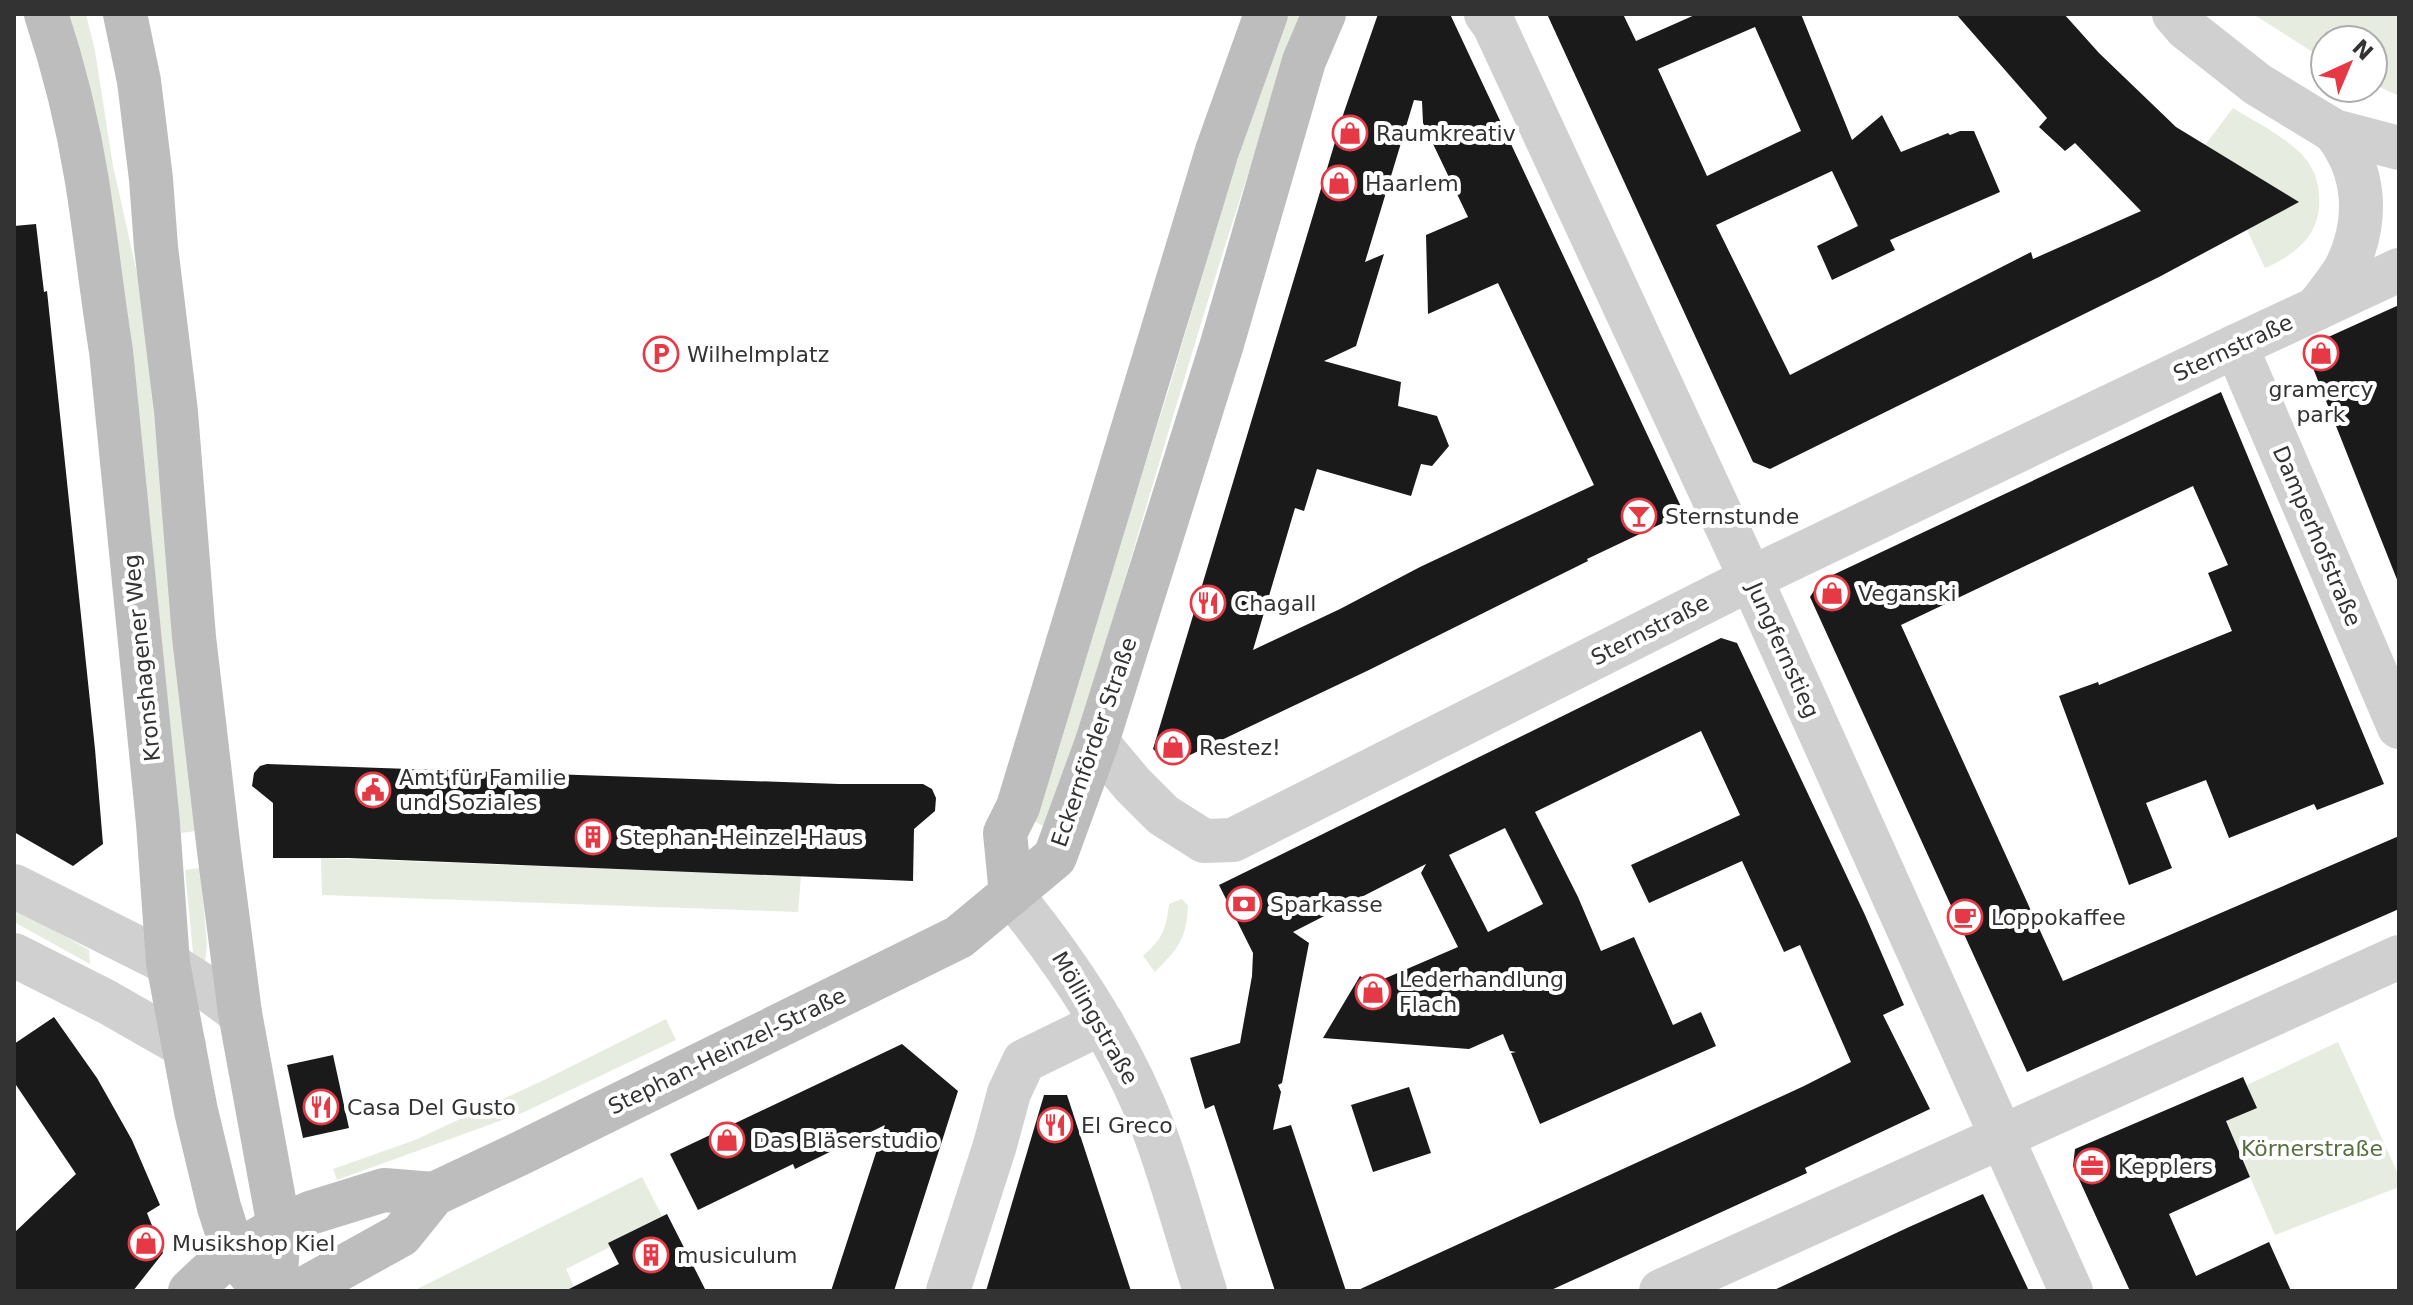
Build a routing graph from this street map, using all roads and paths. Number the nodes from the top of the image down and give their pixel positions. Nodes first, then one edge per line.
1 (46, 14) edge
2 (125, 14) edge
3 (1266, 14) edge
4 (1324, 14) edge
5 (1486, 14) edge
6 (2174, 14) edge
7 (2334, 131) junction
8 (2399, 148) edge
9 (2399, 270) edge
10 (2316, 309) junction
11 (2236, 346) junction
12 (1751, 579) junction
13 (2399, 727) edge
14 (1097, 742) junction
15 (14, 886) edge
16 (1011, 894) junction
17 (14, 955) edge
18 (2399, 957) edge
19 (168, 963) junction
20 (240, 1013) junction
21 (1102, 1023) junction
22 (184, 1046) junction
23 (2002, 1138) junction
24 (434, 1194) junction
25 (279, 1227) junction
26 (234, 1254) junction
27 (190, 1291) edge
28 (264, 1291) edge
29 (275, 1291) edge
30 (300, 1291) edge
31 (948, 1291) edge
32 (1205, 1291) edge
33 (1661, 1291) edge
34 (2071, 1291) edge

1 - 19 main road, Kronshagener Weg
2 - 20 main road
3 - 16 main road
4 - 14 main road, Eckernförder Straße
5 - 12 street, Jungfernstieg
6 - 7 street
7 - 8 street
7 - 10 street, Sternstraße
9 - 10 street, Sternstraße
10 - 11 street, Sternstraße
11 - 12 street, Sternstraße
11 - 13 street, Damperhofstraße
12 - 14 street, Sternstraße
12 - 23 street, Jungfernstieg
14 - 16 main road, Eckernförder Straße
15 - 19 street
16 - 21 street, Möllingstraße
16 - 24 main road, Stephan-Heinzel-Straße
17 - 22 street
18 - 23 street
19 - 20 street
19 - 22 main road, Kronshagener Weg
20 - 25 main road
21 - 31 street
21 - 32 street, Möllingstraße
22 - 26 main road, Kronshagener Weg
23 - 33 street
23 - 34 street, Jungfernstieg
24 - 25 main road, Stephan-Heinzel-Straße
24 - 30 main road, Stephan-Heinzel-Straße
25 - 26 main road, Stephan-Heinzel-Straße
25 - 29 main road
26 - 27 main road, Stephan-Heinzel-Straße
26 - 28 main road, Kronshagener Weg

